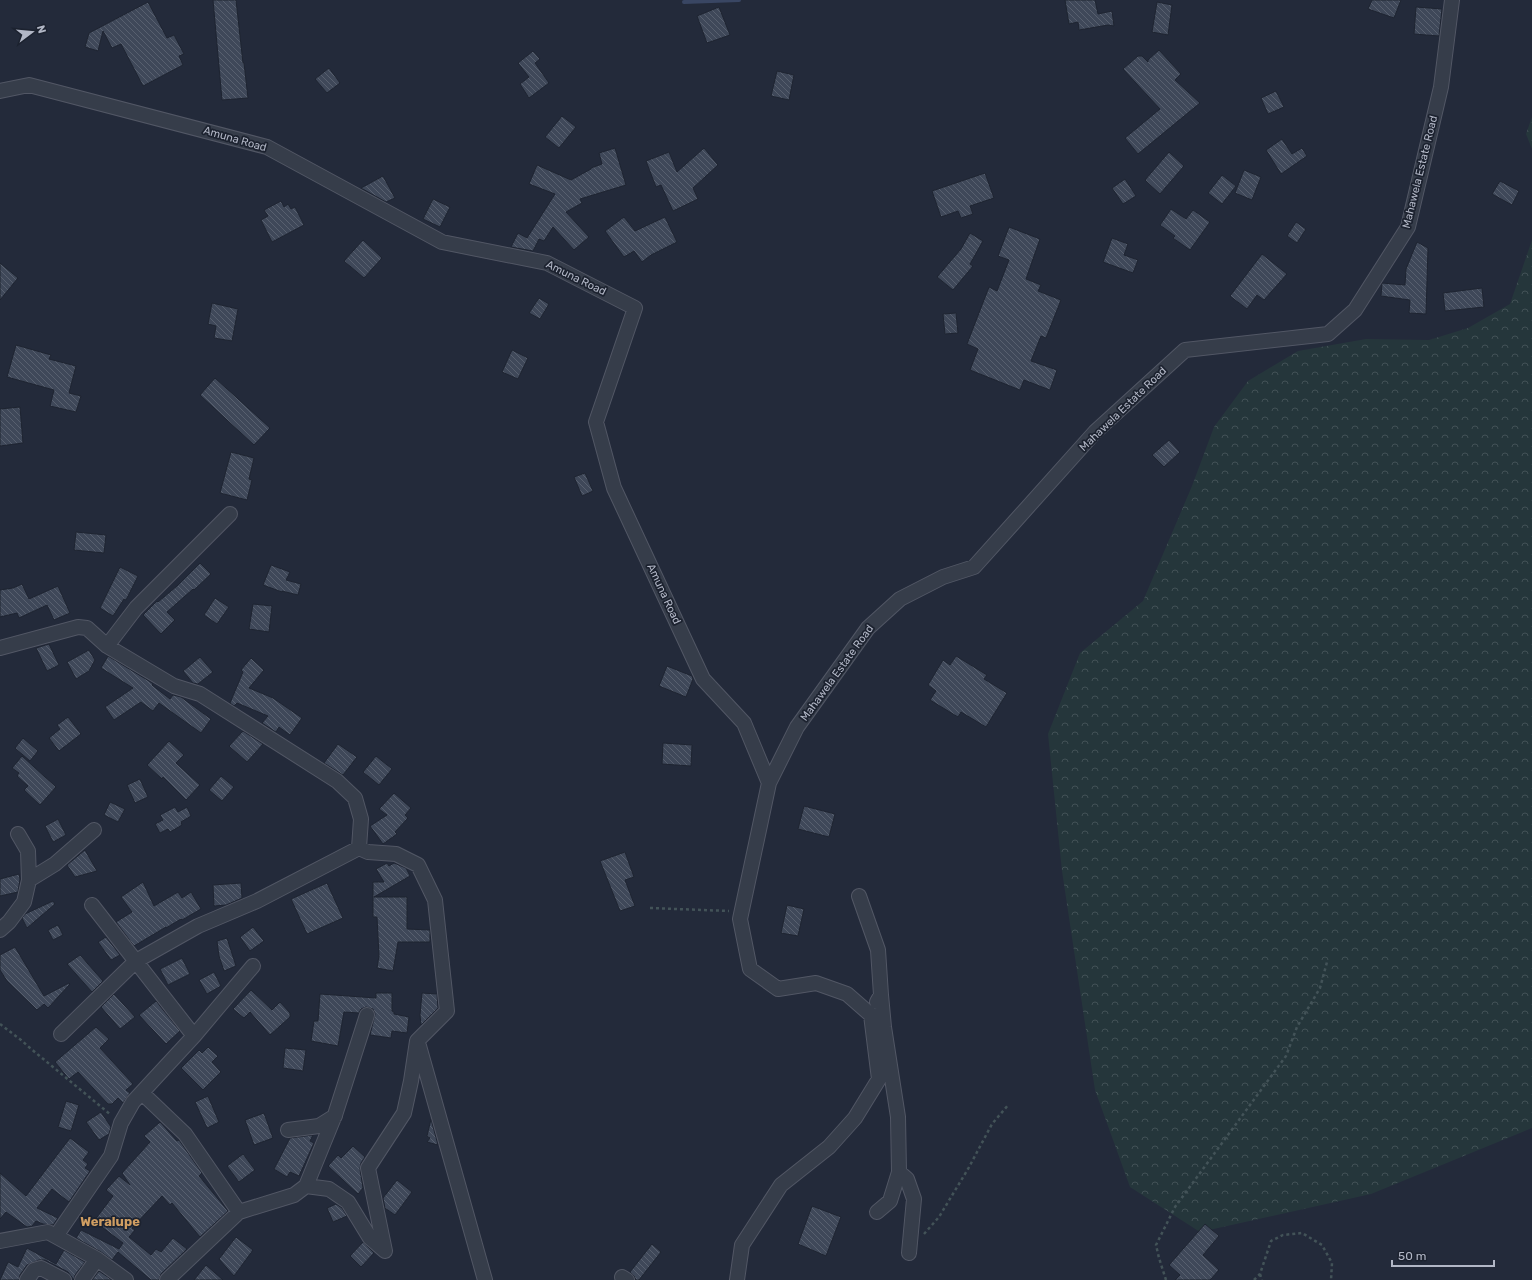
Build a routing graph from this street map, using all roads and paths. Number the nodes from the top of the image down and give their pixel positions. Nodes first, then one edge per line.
1 (1452, 0) edge
2 (0, 91) edge
3 (230, 514) dead end
4 (107, 646) junction
5 (0, 648) edge
6 (769, 783) junction
7 (94, 830) dead end
8 (18, 834) dead end
9 (359, 848) junction
10 (30, 880) junction
11 (860, 896) dead end
12 (92, 905) dead end
13 (650, 908) dead end
14 (742, 911) junction
15 (0, 930) edge
16 (136, 961) junction
17 (1327, 962) dead end
18 (253, 966) dead end
19 (881, 995) junction
20 (367, 1015) dead end
21 (871, 1015) junction
22 (0, 1024) edge
23 (61, 1034) dead end
24 (194, 1036) junction
25 (417, 1041) junction
26 (142, 1093) junction
27 (1009, 1104) dead end
28 (335, 1116) junction
29 (121, 1123) junction
30 (288, 1130) dead end
31 (899, 1172) junction
32 (306, 1186) junction
33 (239, 1212) junction
34 (877, 1212) dead end
35 (924, 1235) dead end
36 (56, 1236) junction
37 (0, 1241) edge
38 (909, 1253) dead end
39 (97, 1259) junction
40 (1260, 1274) junction
41 (28, 1280) edge
42 (64, 1280) edge
43 (82, 1280) edge
44 (126, 1280) edge
45 (167, 1280) edge
46 (485, 1280) edge
47 (737, 1280) edge
48 (1166, 1280) edge
49 (1254, 1280) edge
50 (1262, 1280) edge
51 (1331, 1280) edge

1 - 6 street, Mahawela Estate Road
2 - 6 street, Amuna Road
3 - 4 street
4 - 5 street
4 - 9 street
6 - 14 street, Mahawela Estate Road
7 - 10 street
8 - 10 street
9 - 16 street
9 - 25 street
10 - 15 street
11 - 19 street
12 - 16 street
13 - 14 path
14 - 21 street, Mahawela Estate Road
16 - 23 street
16 - 24 street
17 - 48 path
18 - 24 street
19 - 21 street
19 - 31 street
20 - 28 street
21 - 47 street
22 - 29 path
24 - 26 street
25 - 32 street
25 - 46 street
26 - 29 street
26 - 33 street
27 - 35 path
28 - 30 street
28 - 32 street
29 - 36 street
31 - 34 street
31 - 38 street
32 - 33 street
33 - 45 street
36 - 37 street
36 - 39 street
39 - 43 street
39 - 44 street
40 - 49 path
40 - 50 path
40 - 51 path
41 - 42 street

